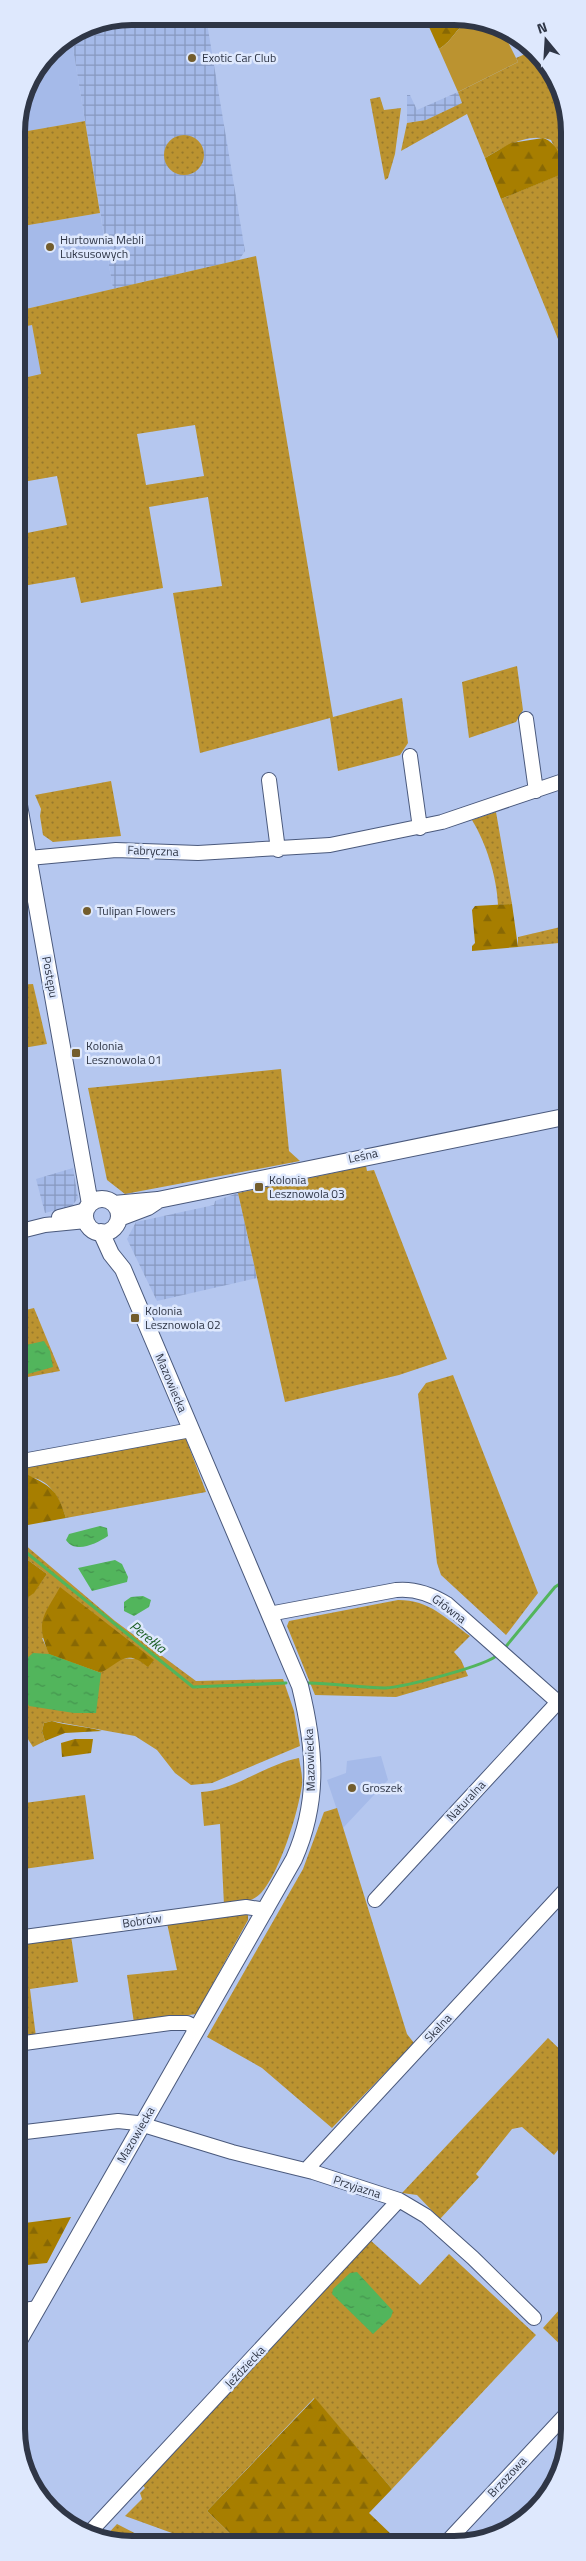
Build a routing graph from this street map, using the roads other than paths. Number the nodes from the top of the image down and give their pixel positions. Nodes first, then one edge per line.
1 (526, 719) dead end
2 (410, 756) dead end
3 (269, 780) dead end
4 (561, 782) edge
5 (536, 791) junction
6 (420, 828) junction
7 (25, 837) edge
8 (278, 850) junction
9 (29, 858) junction
10 (35, 894) junction
11 (25, 896) edge
12 (561, 1118) edge
13 (102, 1214) junction
14 (25, 1230) edge
15 (191, 1430) junction
16 (25, 1461) edge
17 (269, 1614) junction
18 (558, 1702) junction
19 (561, 1705) edge
20 (561, 1895) edge
21 (375, 1900) dead end
22 (266, 1910) junction
23 (25, 1937) edge
24 (196, 2028) junction
25 (25, 2043) edge
26 (143, 2124) junction
27 (25, 2132) edge
28 (306, 2170) junction
29 (399, 2200) junction
30 (38, 2308) junction
31 (25, 2310) edge
32 (534, 2318) dead end
33 (25, 2330) edge
34 (561, 2420) edge
35 (93, 2528) edge
36 (452, 2536) edge

1 - 5 street
2 - 6 street
3 - 8 street
4 - 5 street, Fabryczna
5 - 6 street, Fabryczna
6 - 8 street, Fabryczna
7 - 9 street, Postępu
8 - 9 street, Fabryczna
9 - 10 street, Postępu
10 - 11 street
10 - 13 street, Postępu
12 - 13 street, Leśna
13 - 14 street
13 - 15 street, Mazowiecka
15 - 16 street
15 - 17 street, Mazowiecka
17 - 18 street, Główna
17 - 22 street, Mazowiecka
18 - 19 street, Główna
18 - 21 street, Naturalna
20 - 28 street, Skalna
22 - 23 street, Bobrów
22 - 24 street, Mazowiecka
24 - 25 street
24 - 26 street, Mazowiecka
26 - 27 street, Przyjazna
26 - 28 street, Przyjazna
26 - 30 street, Mazowiecka
28 - 29 street, Przyjazna
29 - 32 street, Przyjazna
29 - 35 street, Jeździecka
30 - 31 street
30 - 33 street, Mazowiecka
34 - 36 street, Brzozowa

